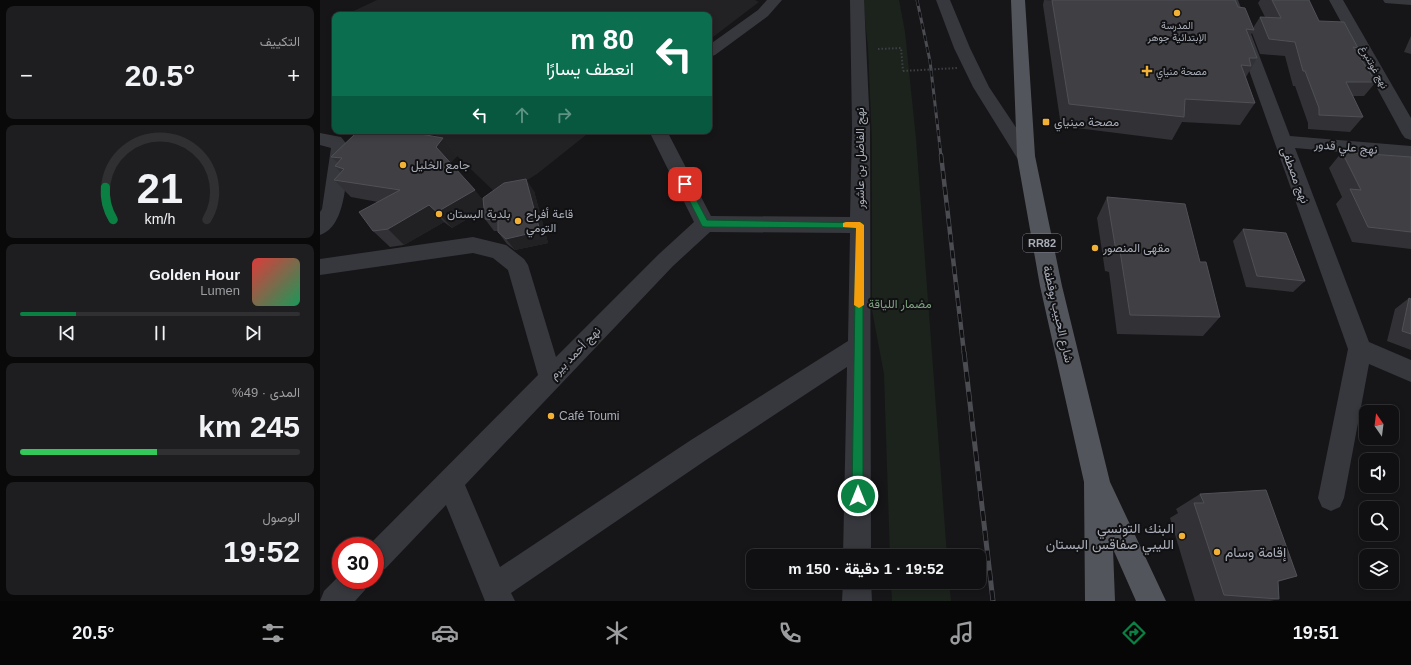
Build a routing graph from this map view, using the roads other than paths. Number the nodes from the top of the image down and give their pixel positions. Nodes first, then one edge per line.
1 (775, 0) edge
2 (857, 0) edge
3 (942, 0) edge
4 (1018, 0) edge
5 (1231, 0) edge
6 (1336, 0) edge
7 (1390, 0) edge
8 (1411, 2) edge
9 (712, 50) edge
10 (660, 134) edge
11 (1411, 134) edge
12 (320, 139) edge
13 (1282, 141) junction
14 (1411, 152) edge
15 (1026, 156) junction
16 (705, 224) junction
17 (860, 225) junction
18 (320, 227) edge
19 (320, 266) edge
20 (858, 347) junction
21 (1360, 349) junction
22 (1411, 371) edge
23 (551, 378) junction
24 (450, 482) junction
25 (1097, 482) junction
26 (1331, 498) dead end
27 (857, 549) edge
28 (384, 550) edge
29 (346, 589) edge
30 (857, 589) edge
31 (498, 594) edge
32 (334, 601) edge
33 (857, 601) edge
34 (1100, 601) edge
35 (1151, 601) edge

1 - 9 street
2 - 17 street, نهج الفاضل بن عاشور
3 - 15 street
4 - 15 main road, شارع الحبيب بوقطفة / RR82
5 - 13 street, نهج مصطفى
6 - 11 street, نهج غوتنبرغ
7 - 8 street
10 - 16 street
12 - 18 street
13 - 14 street, نهج علي قدور
13 - 21 street, نهج مصطفى
15 - 25 main road, شارع الحبيب بوقطفة / RR82
16 - 17 street
16 - 23 street, نهج أحمد بيرم
17 - 20 street, نهج الفاضل بن عاشور
19 - 23 street
20 - 27 street, نهج الفاضل بن عاشور
20 - 31 street
21 - 22 street
21 - 26 street
23 - 24 street, نهج أحمد بيرم
24 - 28 street, نهج أحمد بيرم
24 - 31 street
25 - 34 main road, شارع الحبيب بوقطفة / RR82
25 - 35 main road, شارع الحبيب بوقطفة / RR82
29 - 32 street
30 - 33 street

